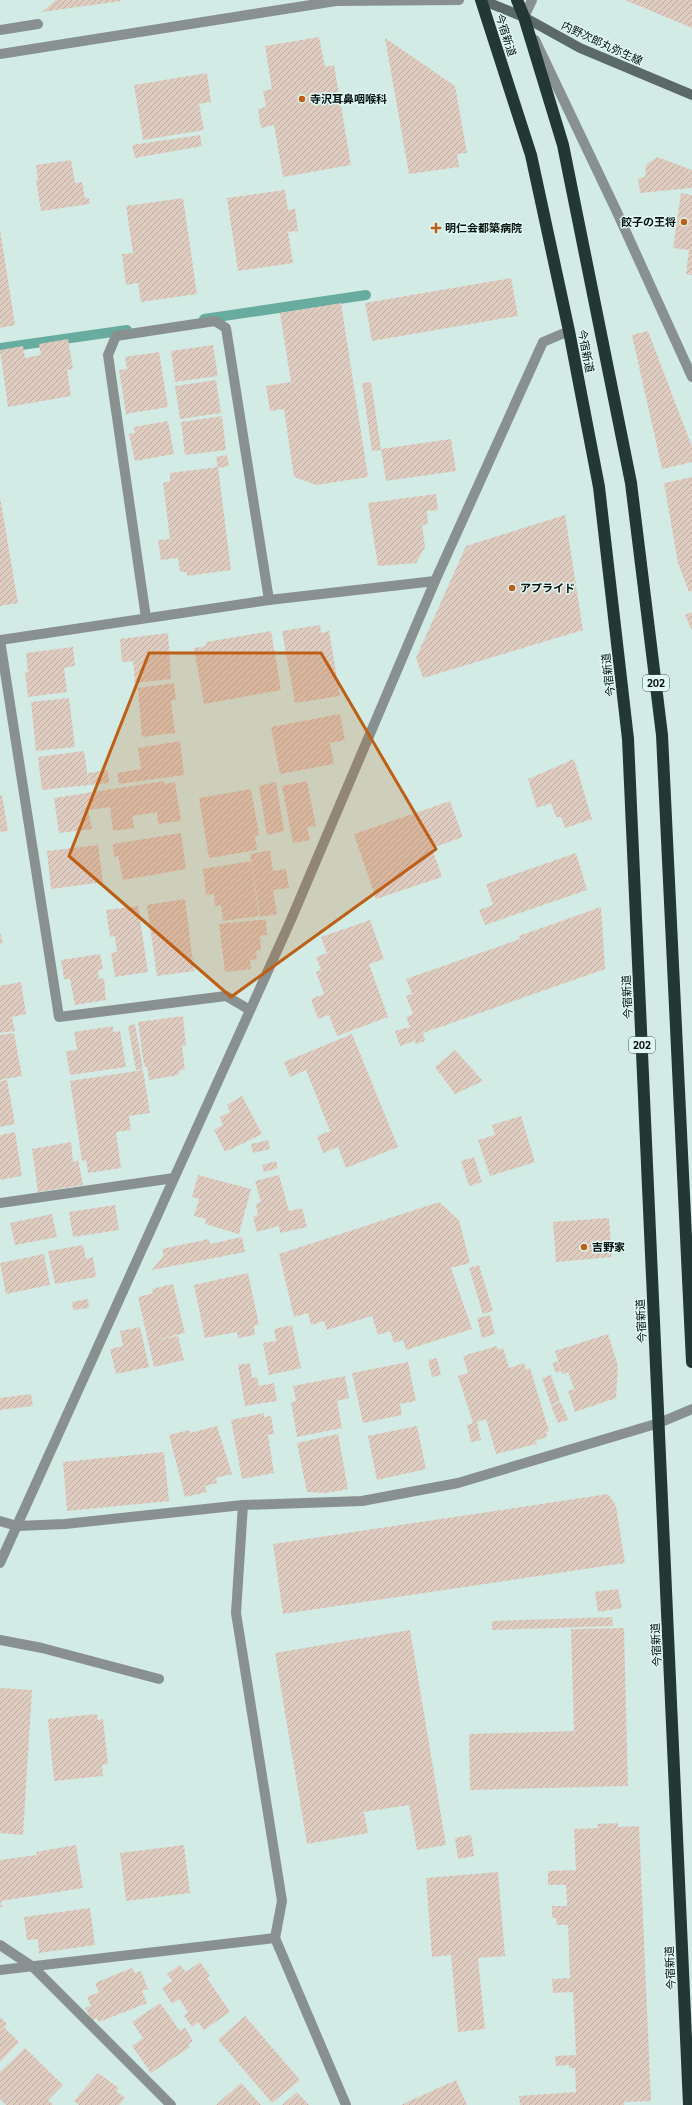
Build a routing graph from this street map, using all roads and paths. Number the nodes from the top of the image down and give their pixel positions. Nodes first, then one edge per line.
1 (459, 0) edge
2 (481, 0) edge
3 (517, 0) edge
4 (532, 0) edge
5 (524, 17) junction
6 (38, 24) dead end
7 (0, 30) edge
8 (0, 54) edge
9 (692, 95) edge
10 (569, 331) junction
11 (692, 377) edge
12 (435, 582) junction
13 (270, 600) junction
14 (146, 618) junction
15 (0, 640) edge
16 (250, 1010) junction
17 (174, 1178) junction
18 (0, 1203) edge
19 (692, 1362) edge
20 (692, 1409) edge
21 (659, 1423) junction
22 (243, 1505) junction
23 (0, 1522) edge
24 (17, 1526) junction
25 (0, 1563) edge
26 (0, 1640) edge
27 (159, 1679) dead end
28 (275, 1938) junction
29 (0, 1945) edge
30 (33, 1966) junction
31 (0, 1970) edge
32 (171, 2105) edge
33 (346, 2105) edge
34 (689, 2105) edge

1 - 8 street
2 - 5 main road, 内野次郎丸弥生線
2 - 10 highway, 今宿新道 / 202
3 - 5 highway, 今宿新道 / 202
4 - 5 street
5 - 9 main road, 内野次郎丸弥生線
5 - 11 street
5 - 19 highway, 今宿新道 / 202
6 - 7 street
10 - 12 street
10 - 21 highway, 今宿新道 / 202
12 - 13 street
12 - 16 street
13 - 14 street
13 - 14 street
14 - 15 street
15 - 16 street
16 - 17 street
17 - 18 street
17 - 24 street
20 - 21 street
21 - 22 street
21 - 34 highway, 今宿新道 / 202
22 - 24 street
22 - 28 street
23 - 24 street
24 - 25 street
26 - 27 street
28 - 30 street
28 - 33 street
29 - 30 street
30 - 31 street
30 - 32 street

